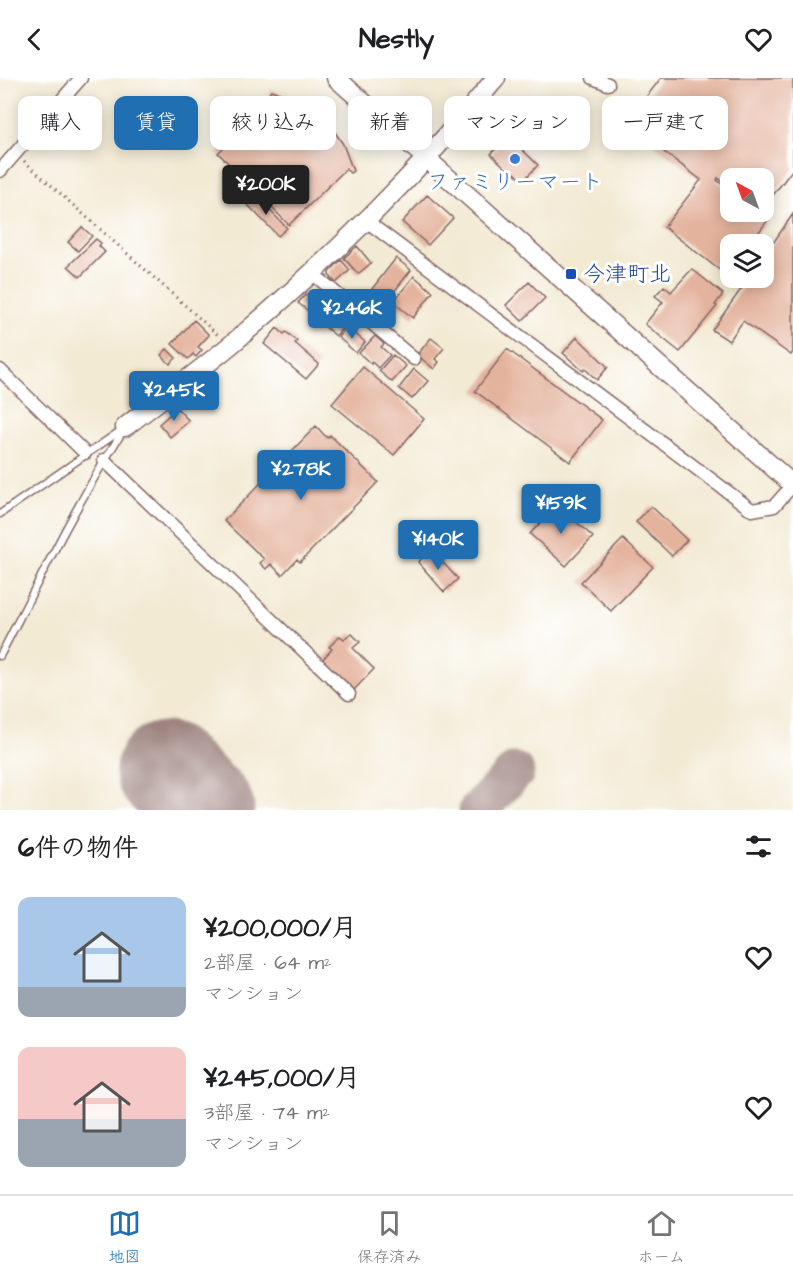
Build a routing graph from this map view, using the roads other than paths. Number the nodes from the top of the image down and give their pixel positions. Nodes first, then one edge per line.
1 (81, 78) edge
2 (336, 78) edge
3 (496, 78) edge
4 (593, 78) edge
5 (608, 84) dead end
6 (426, 158) junction
7 (0, 171) edge
8 (365, 220) junction
9 (311, 272) junction
10 (414, 359) dead end
11 (0, 370) edge
12 (125, 427) junction
13 (86, 453) junction
14 (104, 460) junction
15 (793, 485) edge
16 (0, 514) edge
17 (0, 656) edge
18 (349, 694) dead end

1 - 7 street
2 - 6 street
3 - 6 street
4 - 5 street
6 - 8 street
6 - 15 street
8 - 9 street
8 - 15 street
9 - 10 street
9 - 12 street
11 - 13 street
12 - 13 lane
12 - 14 lane
13 - 16 lane
14 - 17 lane
14 - 18 street

